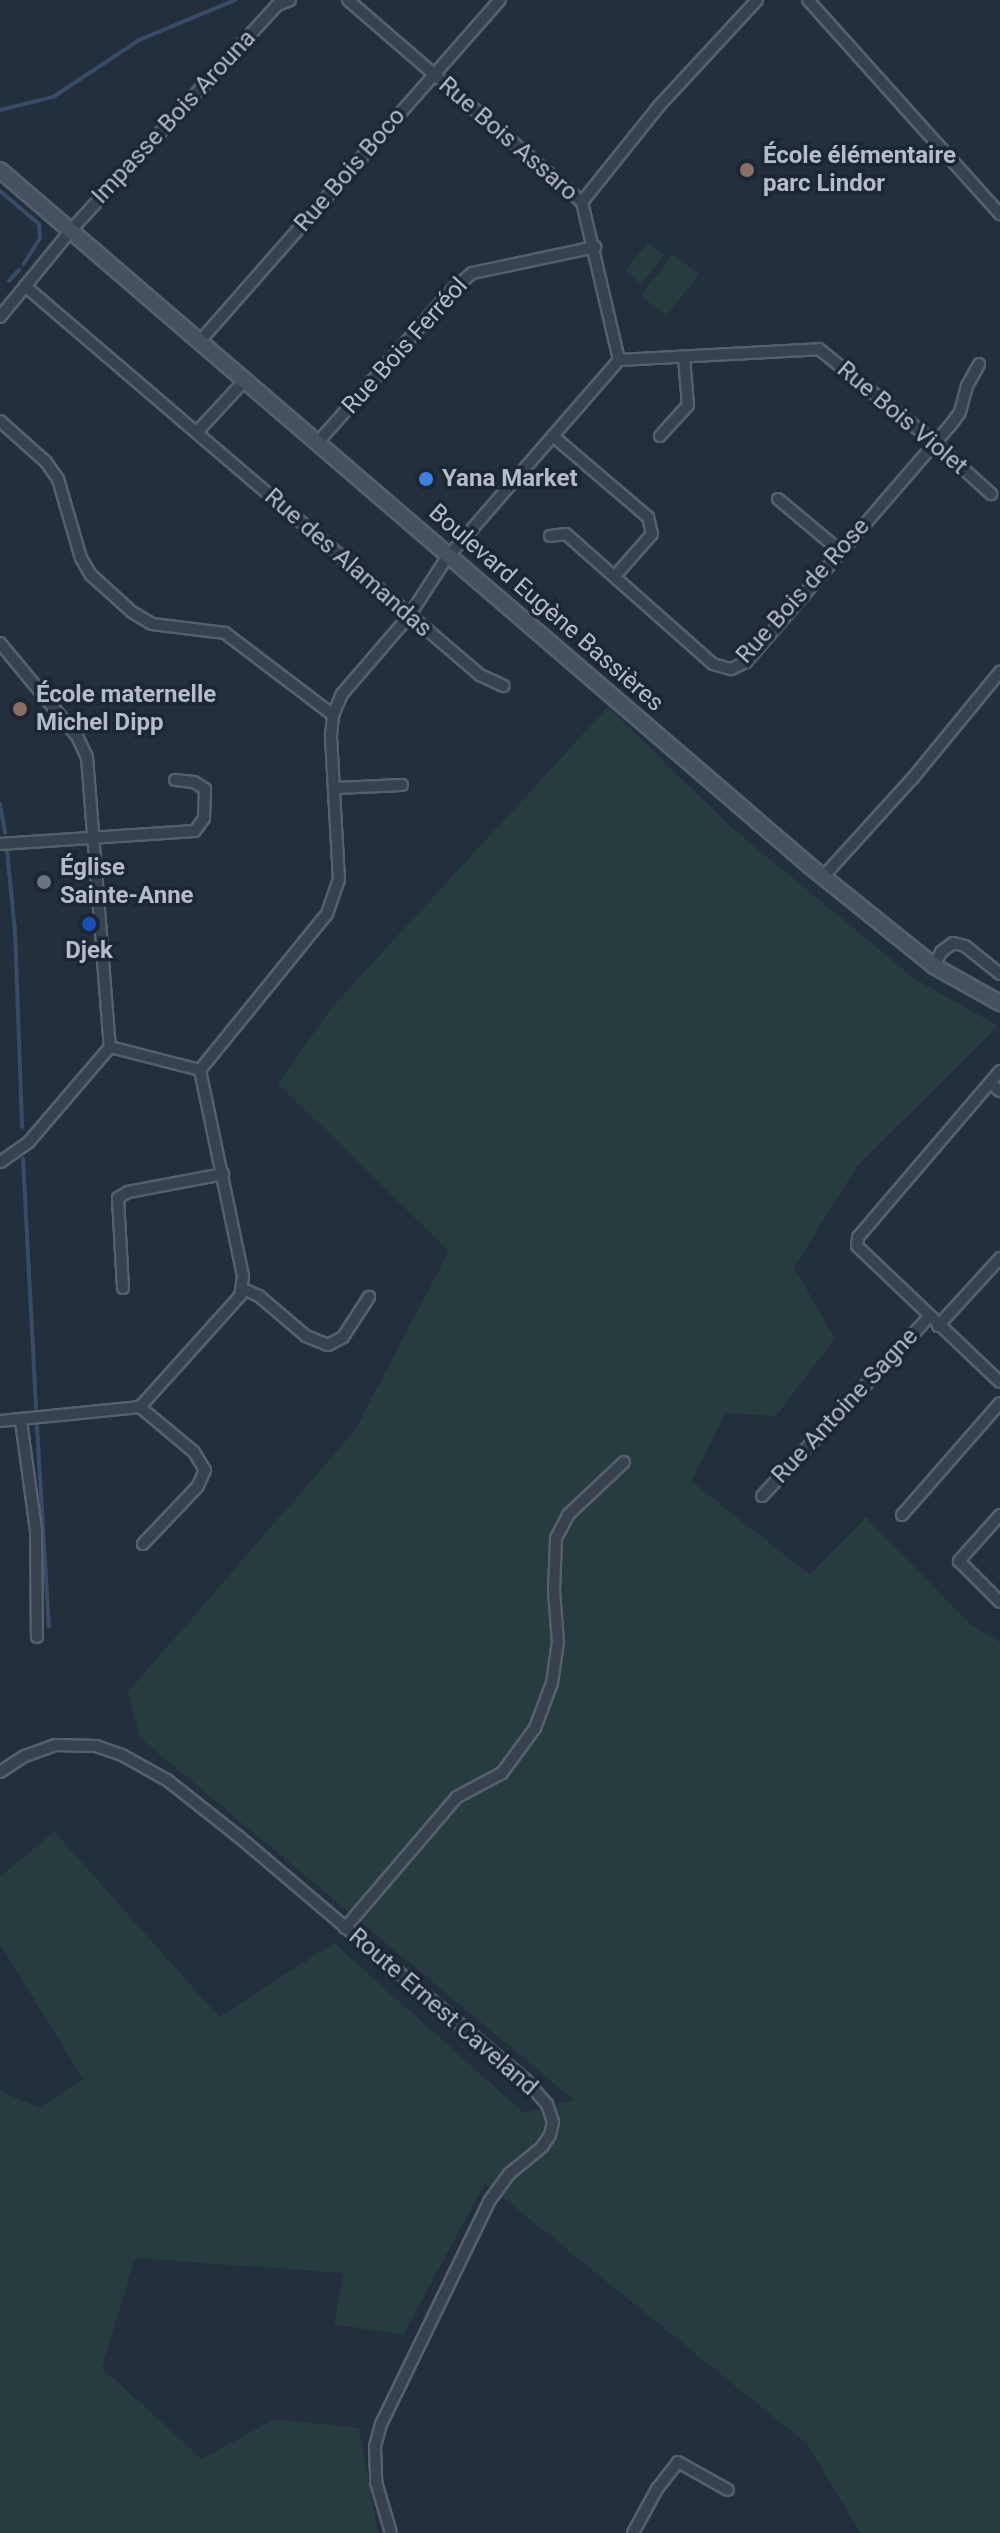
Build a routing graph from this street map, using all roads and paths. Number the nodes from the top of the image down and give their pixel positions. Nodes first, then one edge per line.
1 (290, 0) edge
2 (348, 0) edge
3 (500, 0) edge
4 (757, 0) edge
5 (808, 0) edge
6 (434, 75) junction
7 (0, 170) edge
8 (582, 202) junction
9 (1000, 214) edge
10 (72, 229) junction
11 (595, 247) junction
12 (25, 286) junction
13 (0, 317) edge
14 (201, 340) junction
15 (684, 357) junction
16 (619, 360) junction
17 (979, 364) dead end
18 (246, 379) junction
19 (0, 421) edge
20 (197, 432) junction
21 (553, 436) junction
22 (660, 436) dead end
23 (319, 441) junction
24 (935, 443) junction
25 (991, 494) dead end
26 (778, 499) dead end
27 (550, 536) dead end
28 (839, 550) junction
29 (450, 554) junction
30 (615, 576) junction
31 (409, 616) junction
32 (0, 643) edge
33 (1000, 672) edge
34 (504, 686) dead end
35 (333, 715) junction
36 (175, 780) dead end
37 (402, 785) dead end
38 (336, 788) junction
39 (95, 838) junction
40 (0, 844) edge
41 (823, 877) junction
42 (934, 966) junction
43 (1000, 974) edge
44 (1000, 1003) edge
45 (110, 1047) junction
46 (200, 1070) junction
47 (1000, 1071) edge
48 (990, 1083) junction
49 (1000, 1091) edge
50 (0, 1162) edge
51 (223, 1174) junction
52 (1000, 1258) edge
53 (123, 1288) dead end
54 (243, 1289) junction
55 (369, 1297) dead end
56 (929, 1317) junction
57 (938, 1326) junction
58 (1000, 1382) edge
59 (1000, 1403) edge
60 (140, 1407) junction
61 (0, 1421) edge
62 (21, 1421) junction
63 (624, 1462) dead end
64 (762, 1496) dead end
65 (902, 1515) dead end
66 (1000, 1515) edge
67 (143, 1544) dead end
68 (1000, 1602) edge
69 (37, 1637) dead end
70 (0, 1772) edge
71 (345, 1928) junction
72 (728, 2490) dead end
73 (391, 2533) edge
74 (633, 2533) edge

1 - 10 street, Impasse Bois Arouna
2 - 6 street, Rue Bois Assaro
3 - 6 street, Rue Bois Boco
4 - 8 street
5 - 9 street
6 - 8 street, Rue Bois Assaro
6 - 14 street, Rue Bois Boco
7 - 10 street, Boulevard Eugène Bassières
8 - 11 street, Rue Bois Assaro
10 - 12 street, Impasse Bois Arouna
10 - 14 street, Boulevard Eugène Bassières
11 - 16 street, Rue Bois Assaro
11 - 23 street, Rue Bois Ferréol
12 - 13 street, Impasse Bois Arouna
12 - 20 street, Rue des Alamandas
14 - 18 street, Boulevard Eugène Bassières
15 - 16 street, Rue Bois Violet
15 - 22 street
15 - 24 street, Rue Bois Violet
16 - 21 street
17 - 24 street, Rue Bois de Rose
18 - 20 street
18 - 23 street, Boulevard Eugène Bassières
19 - 35 street
20 - 31 street, Rue des Alamandas
21 - 29 street
21 - 30 street
23 - 29 street, Boulevard Eugène Bassières
24 - 25 street, Rue Bois Violet
24 - 28 street, Rue Bois de Rose
26 - 28 street
27 - 30 street, Rue Bois de Rose
28 - 30 street, Rue Bois de Rose
29 - 31 street
29 - 41 street, Boulevard Eugène Bassières
31 - 34 street, Rue des Alamandas
31 - 35 street
32 - 39 street
33 - 41 street
35 - 38 street
36 - 39 street
37 - 38 street
38 - 46 street
39 - 40 street
39 - 45 street
41 - 42 street, Boulevard Eugène Bassières
42 - 43 street
42 - 44 street, Boulevard Eugène Bassières
45 - 46 street
45 - 50 street
46 - 51 street
47 - 48 street
48 - 49 street
48 - 56 street
51 - 53 street
51 - 54 street
52 - 57 street, Rue Antoine Sagne
54 - 55 street
54 - 60 street
56 - 57 street
56 - 64 street, Rue Antoine Sagne
57 - 58 street
59 - 65 street
60 - 62 street
60 - 67 street
61 - 62 street
62 - 69 street
63 - 71 street
66 - 68 street
70 - 71 street, Route Ernest Caveland
71 - 73 street, Route Ernest Caveland
72 - 74 street

